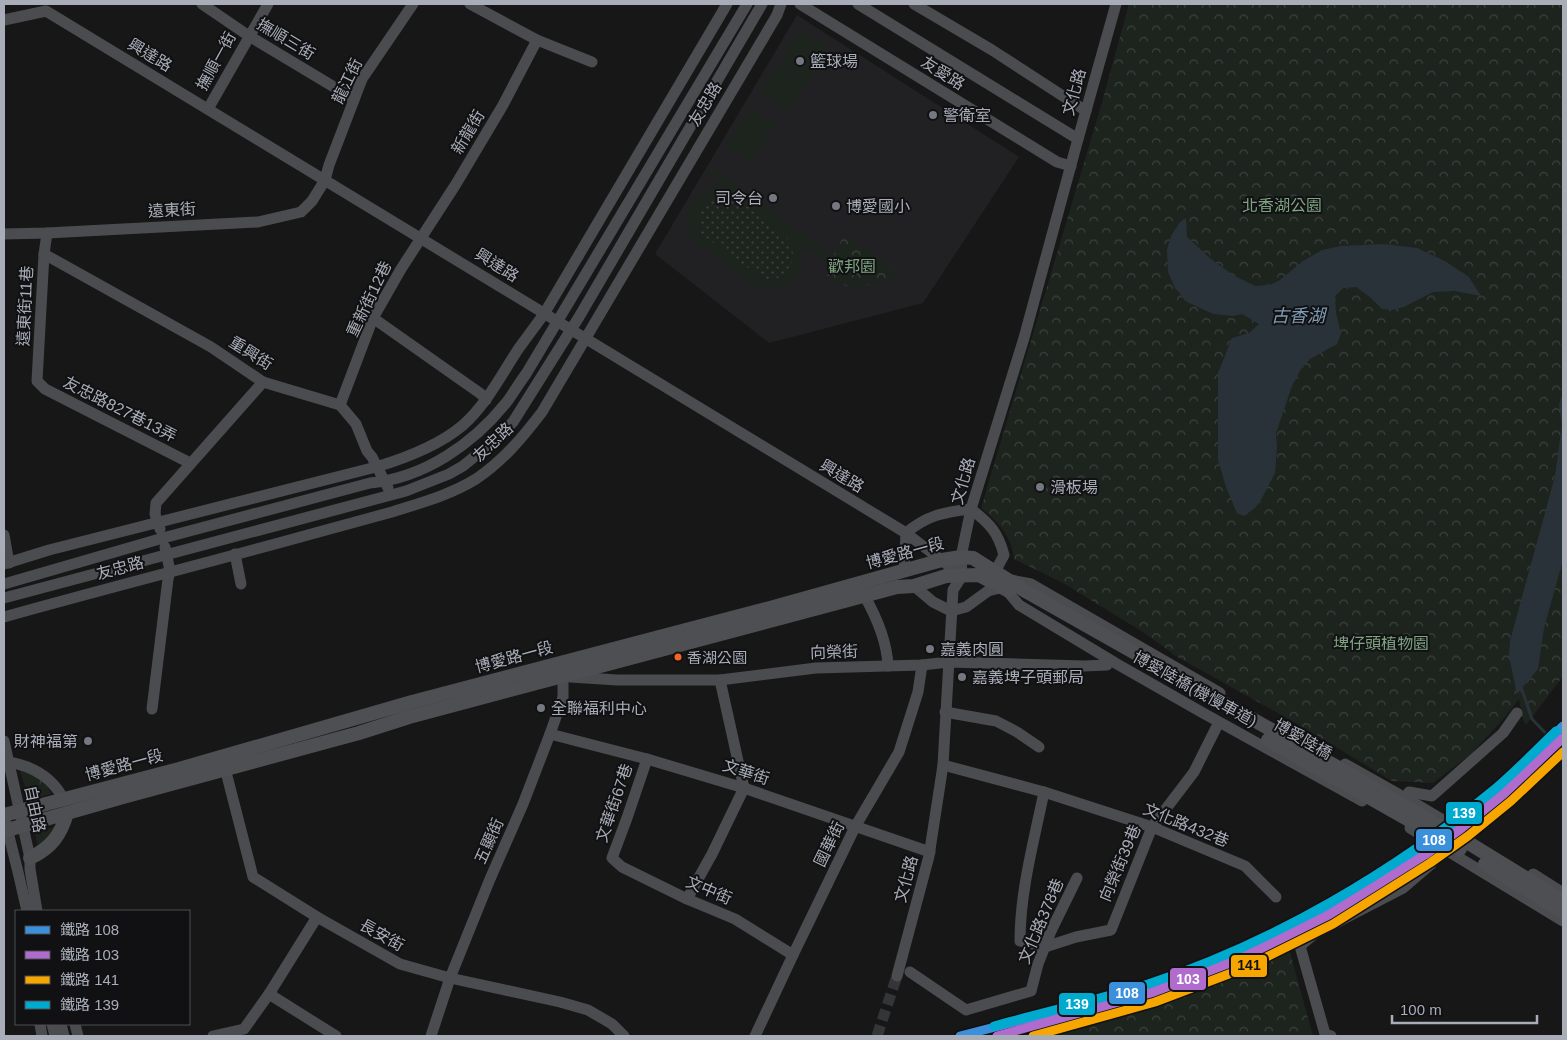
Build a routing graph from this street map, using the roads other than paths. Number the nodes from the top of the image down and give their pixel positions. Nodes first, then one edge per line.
1 (202, 4) edge
2 (268, 4) edge
3 (414, 4) edge
4 (470, 4) edge
5 (727, 4) edge
6 (747, 4) edge
7 (762, 4) edge
8 (781, 4) edge
9 (800, 4) edge
10 (858, 4) edge
11 (914, 4) edge
12 (1116, 4) edge
13 (48, 8) edge
14 (923, 8) edge
15 (4, 20) edge
16 (249, 36) junction
17 (538, 40) junction
18 (592, 62) dead end
19 (354, 99) junction
20 (208, 109) junction
21 (1086, 111) junction
22 (1078, 138) junction
23 (1071, 166) junction
24 (325, 180) junction
25 (47, 233) junction
26 (4, 234) edge
27 (420, 237) junction
28 (44, 254) junction
29 (544, 314) junction
30 (373, 318) junction
31 (558, 322) junction
32 (570, 330) junction
33 (585, 338) junction
34 (37, 381) joint
35 (262, 382) junction
36 (486, 400) junction
37 (340, 405) junction
38 (190, 463) junction
39 (376, 467) junction
40 (385, 482) junction
41 (393, 495) junction
42 (401, 509) junction
43 (971, 509) junction
44 (157, 523) junction
45 (906, 533) junction
46 (4, 535) edge
47 (163, 538) junction
48 (167, 554) junction
49 (235, 554) junction
50 (961, 557) junction
51 (942, 560) junction
52 (6, 564) edge
53 (170, 571) junction
54 (904, 572) junction
55 (962, 576) junction
56 (1002, 579) junction
57 (4, 584) edge
58 (241, 584) dead end
59 (914, 586) junction
60 (1025, 595) junction
61 (864, 596) junction
62 (4, 598) edge
63 (951, 611) junction
64 (4, 616) edge
65 (574, 659) junction
66 (949, 662) junction
67 (922, 665) junction
68 (1107, 665) dead end
69 (888, 666) junction
70 (563, 676) junction
71 (720, 680) junction
72 (152, 710) dead end
73 (945, 712) junction
74 (1516, 713) dead end
75 (1216, 728) dead end
76 (550, 734) junction
77 (4, 741) edge
78 (1039, 747) dead end
79 (647, 759) junction
80 (8, 762) junction
81 (225, 762) junction
82 (942, 765) junction
83 (744, 788) junction
84 (1044, 792) junction
85 (1409, 792) dead end
86 (66, 806) junction
87 (4, 815) edge
88 (21, 819) junction
89 (855, 827) junction
90 (1152, 828) junction
91 (6, 830) edge
92 (930, 852) junction
93 (30, 858) junction
94 (612, 858) joint
95 (10, 863) edge
96 (1431, 864) dead end
97 (1077, 878) dead end
98 (27, 886) junction
99 (1563, 893) edge
100 (1276, 897) dead end
101 (687, 899) junction
102 (1563, 901) edge
103 (24, 910) edge
104 (36, 910) edge
105 (42, 910) edge
106 (1563, 912) edge
107 (317, 917) junction
108 (1563, 921) edge
109 (1045, 947) junction
110 (793, 955) junction
111 (910, 972) dead end
112 (897, 976) tunnel mouth
113 (450, 978) junction
114 (269, 994) junction
115 (213, 1036) edge
116 (336, 1036) edge
117 (431, 1036) edge
118 (624, 1036) edge
119 (755, 1036) edge
120 (1331, 1036) edge

1 - 16 street, 撫順三街
2 - 16 street, 撫順一街
3 - 19 street, 龍江街
4 - 17 street
5 - 29 street, 友忠路
6 - 31 street, 友忠路
7 - 32 street, 友忠路
8 - 33 street, 友忠路
9 - 23 street, 友愛路
10 - 22 street, 友愛路
11 - 14 street
12 - 21 street, 文化路
13 - 15 street, 興達路
13 - 20 street, 興達路
14 - 21 street
16 - 19 street, 撫順三街
16 - 20 street, 撫順一街
17 - 18 street
17 - 27 street, 新龍街
19 - 24 street, 龍江街
20 - 24 street, 興達路
21 - 22 street, 文化路
22 - 23 street, 文化路
23 - 43 street, 文化路
24 - 25 street, 遠東街
24 - 27 street, 興達路
25 - 26 street, 遠東街
25 - 28 street, 遠東街11巷
27 - 29 street, 興達路
27 - 30 street, 重新街12巷
28 - 34 street, 遠東街11巷
28 - 35 street, 重興街
29 - 31 street, 興達路
29 - 36 street, 友忠路
30 - 36 street
30 - 37 street, 重新街12巷
31 - 32 street, 興達路
31 - 40 street, 友忠路
32 - 33 street, 興達路
32 - 41 street, 友忠路
33 - 42 street, 友忠路
33 - 45 street, 興達路
34 - 38 street, 友忠路827巷13弄
35 - 37 street, 重興街
35 - 38 street
36 - 39 street, 友忠路
37 - 39 street
38 - 44 street
39 - 40 street
39 - 44 street, 友忠路
40 - 41 street
40 - 47 street, 友忠路
41 - 42 street
41 - 48 street, 友忠路
42 - 49 street, 友忠路
43 - 45 street
43 - 50 street, 文化路
43 - 56 street
44 - 47 street
44 - 52 street, 友忠路
45 - 51 street, 興達路
45 - 54 street
46 - 52 street
47 - 48 street
47 - 57 street, 友忠路
48 - 53 street
48 - 62 street, 友忠路
49 - 53 street, 友忠路
49 - 58 street
50 - 51 main road, 博愛路一段
50 - 55 street, 文化路
50 - 56 main road, 博愛路一段
51 - 54 main road, 博愛路一段
51 - 55 street, 興達路
53 - 64 street, 友忠路
53 - 72 street
54 - 65 main road, 博愛路一段
55 - 56 main road, 博愛路一段
55 - 59 main road, 博愛路一段
55 - 63 street, 文化路
56 - 60 main road, 博愛路一段
56 - 63 street
59 - 61 main road, 博愛路一段
59 - 63 street
60 - 99 street, 博愛陸橋(機慢車道)
60 - 102 main road, 博愛陸橋
60 - 106 main road, 博愛陸橋
60 - 108 street, 博愛陸橋(機慢車道)
61 - 69 street
61 - 70 main road, 博愛路一段
63 - 66 street, 文化路
65 - 70 street, 五顯街
65 - 81 main road, 博愛路一段
66 - 67 street, 向榮街
66 - 68 street, 向榮街
66 - 73 street, 文化路
67 - 69 street, 向榮街
67 - 89 street, 國華街
69 - 71 street, 向榮街
70 - 71 street, 向榮街
70 - 76 street, 五顯街
70 - 81 main road, 博愛路一段
71 - 83 street
73 - 78 street
73 - 82 street, 文化路
74 - 85 street
75 - 90 street, 向榮街39巷
76 - 79 street, 文華街
76 - 113 street, 五顯街
77 - 80 street, 自由路
79 - 83 street, 文華街
79 - 94 street, 文華街67巷
80 - 86 street
80 - 88 street, 自由路
81 - 86 main road, 博愛路一段
81 - 107 street, 長安街
82 - 84 street, 文化路432巷
82 - 92 street, 文化路
83 - 89 street, 文華街
83 - 101 street
84 - 90 street, 文化路432巷
84 - 109 street
86 - 88 main road, 博愛路一段
86 - 93 main road
87 - 88 main road, 博愛路一段
87 - 91 street, 自由路
88 - 91 main road, 博愛路一段
88 - 93 street, 自由路
89 - 92 street, 文華街
89 - 110 street, 國華街
90 - 100 street, 文化路432巷
90 - 109 street, 向榮街39巷
91 - 95 street, 自由路
92 - 112 street, 文化路
93 - 98 street, 自由路
94 - 101 street, 文中街
95 - 98 street, 自由路
96 - 120 street
97 - 109 street, 文化路378巷
98 - 103 street, 自由路
98 - 104 street, 自由路
98 - 105 street, 自由路
101 - 110 street, 文中街
107 - 113 street, 長安街
107 - 114 street
109 - 111 street, 文化路378巷
110 - 119 street, 國華街
113 - 117 street, 五顯街
113 - 118 street, 長安街
114 - 115 street
114 - 116 street

